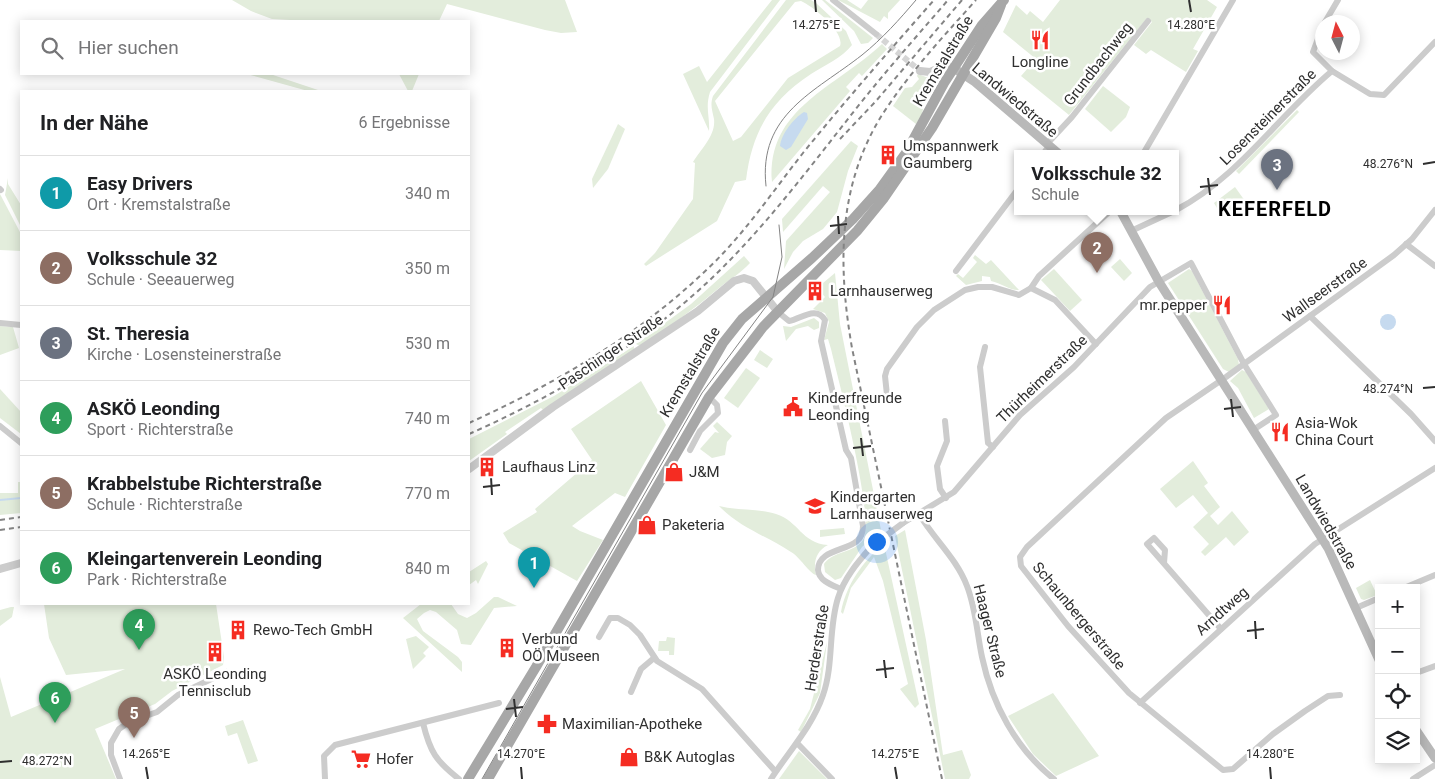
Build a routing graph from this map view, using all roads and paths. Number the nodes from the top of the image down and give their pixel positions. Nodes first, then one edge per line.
1 (833, 0) edge
2 (1233, 0) edge
3 (1338, 0) edge
4 (1003, 1) edge
5 (1329, 15) edge
6 (1148, 21) dead end
7 (876, 34) tunnel mouth
8 (1435, 42) edge
9 (1320, 60) edge
10 (920, 71) dead end
11 (958, 71) junction
12 (1332, 71) junction
13 (1048, 145) junction
14 (1045, 150) edge
15 (1054, 150) edge
16 (1145, 150) edge
17 (1014, 194) edge
18 (1179, 208) edge
19 (1435, 210) edge
20 (1106, 215) edge
21 (1123, 215) edge
22 (1166, 215) edge
23 (1131, 231) junction
24 (1406, 244) junction
25 (1435, 266) edge
26 (956, 271) dead end
27 (1159, 282) junction
28 (1031, 288) junction
29 (767, 298) junction
30 (778, 312) junction
31 (1310, 316) junction
32 (0, 323) edge
33 (20, 325) edge
34 (1096, 344) junction
35 (985, 347) dead end
36 (1244, 364) junction
37 (1222, 380) junction
38 (886, 395) dead end
39 (709, 397) junction
40 (945, 421) dead end
41 (0, 426) edge
42 (1253, 430) junction
43 (20, 442) edge
44 (1435, 442) edge
45 (993, 447) junction
46 (690, 450) dead end
47 (470, 467) edge
48 (1435, 468) edge
49 (946, 498) junction
50 (919, 514) junction
51 (1322, 538) junction
52 (871, 547) joint
53 (20, 563) edge
54 (1164, 563) dead end
55 (0, 570) edge
56 (1435, 575) edge
57 (1414, 584) edge
58 (841, 589) junction
59 (1375, 600) edge
60 (1356, 608) junction
61 (1221, 629) junction
62 (599, 638) dead end
63 (1375, 651) edge
64 (654, 658) junction
65 (1435, 666) edge
66 (226, 672) dead end
67 (1420, 672) edge
68 (631, 692) dead end
69 (1340, 694) dead end
70 (1140, 703) junction
71 (499, 704) dead end
72 (423, 723) junction
73 (1420, 736) edge
74 (797, 743) junction
75 (1435, 758) edge
76 (1435, 765) edge
77 (776, 772) junction
78 (120, 779) edge
79 (325, 779) edge
80 (459, 779) edge
81 (468, 779) edge
82 (488, 779) edge
83 (771, 779) edge
84 (832, 779) edge
85 (1052, 779) edge
86 (1412, 779) edge

1 - 7 street
2 - 16 street
3 - 5 street
4 - 11 main road, Kremstalstraße
6 - 13 street, Grundbachweg
8 - 12 street
9 - 12 street, Losensteinerstraße
10 - 11 street
11 - 13 main road, Landwiedstraße
11 - 29 main road, Kremstalstraße
11 - 30 main road, Kremstalstraße
12 - 18 street, Losensteinerstraße
13 - 14 street, Grundbachweg
13 - 15 main road, Landwiedstraße
17 - 26 street
19 - 24 street, Wallseerstraße
20 - 28 street
21 - 23 main road, Landwiedstraße
22 - 23 street
23 - 27 main road, Landwiedstraße
24 - 25 street
24 - 31 street, Wallseerstraße
27 - 34 street, Thürheimerstraße
27 - 36 street
27 - 37 main road, Landwiedstraße
28 - 34 street
28 - 38 street
29 - 30 street
29 - 47 street, Paschinger Straße
29 - 81 main road, Kremstalstraße
30 - 39 main road, Kremstalstraße
30 - 58 street
31 - 36 street, Wallseerstraße
31 - 44 street
32 - 33 street
34 - 45 street, Thürheimerstraße
35 - 45 street
36 - 37 street, Wallseerstraße
36 - 42 street
37 - 42 main road, Landwiedstraße
37 - 70 street, Schaunbergerstraße
39 - 46 street
39 - 82 main road, Kremstalstraße
40 - 49 street
41 - 43 street
42 - 51 main road, Landwiedstraße
45 - 49 street, Thürheimerstraße
48 - 51 street, Arndtweg
49 - 50 street, Thürheimerstraße
50 - 52 street, Thürheimerstraße, bridge
50 - 85 street, Haager Straße
51 - 60 main road, Landwiedstraße
51 - 61 street, Arndtweg
52 - 58 street, Herderstraße
53 - 55 street
54 - 61 street
56 - 57 street
58 - 74 street, Herderstraße
59 - 60 street
60 - 63 main road, Landwiedstraße
61 - 70 street, Arndtweg
62 - 64 street
64 - 68 street
64 - 77 street
65 - 67 street
66 - 78 street
69 - 70 street, Schaunbergerstraße
71 - 72 street
72 - 79 street
72 - 80 street
73 - 75 main road
74 - 77 street, Herderstraße
74 - 84 street
76 - 86 street
77 - 83 street, Herderstraße

